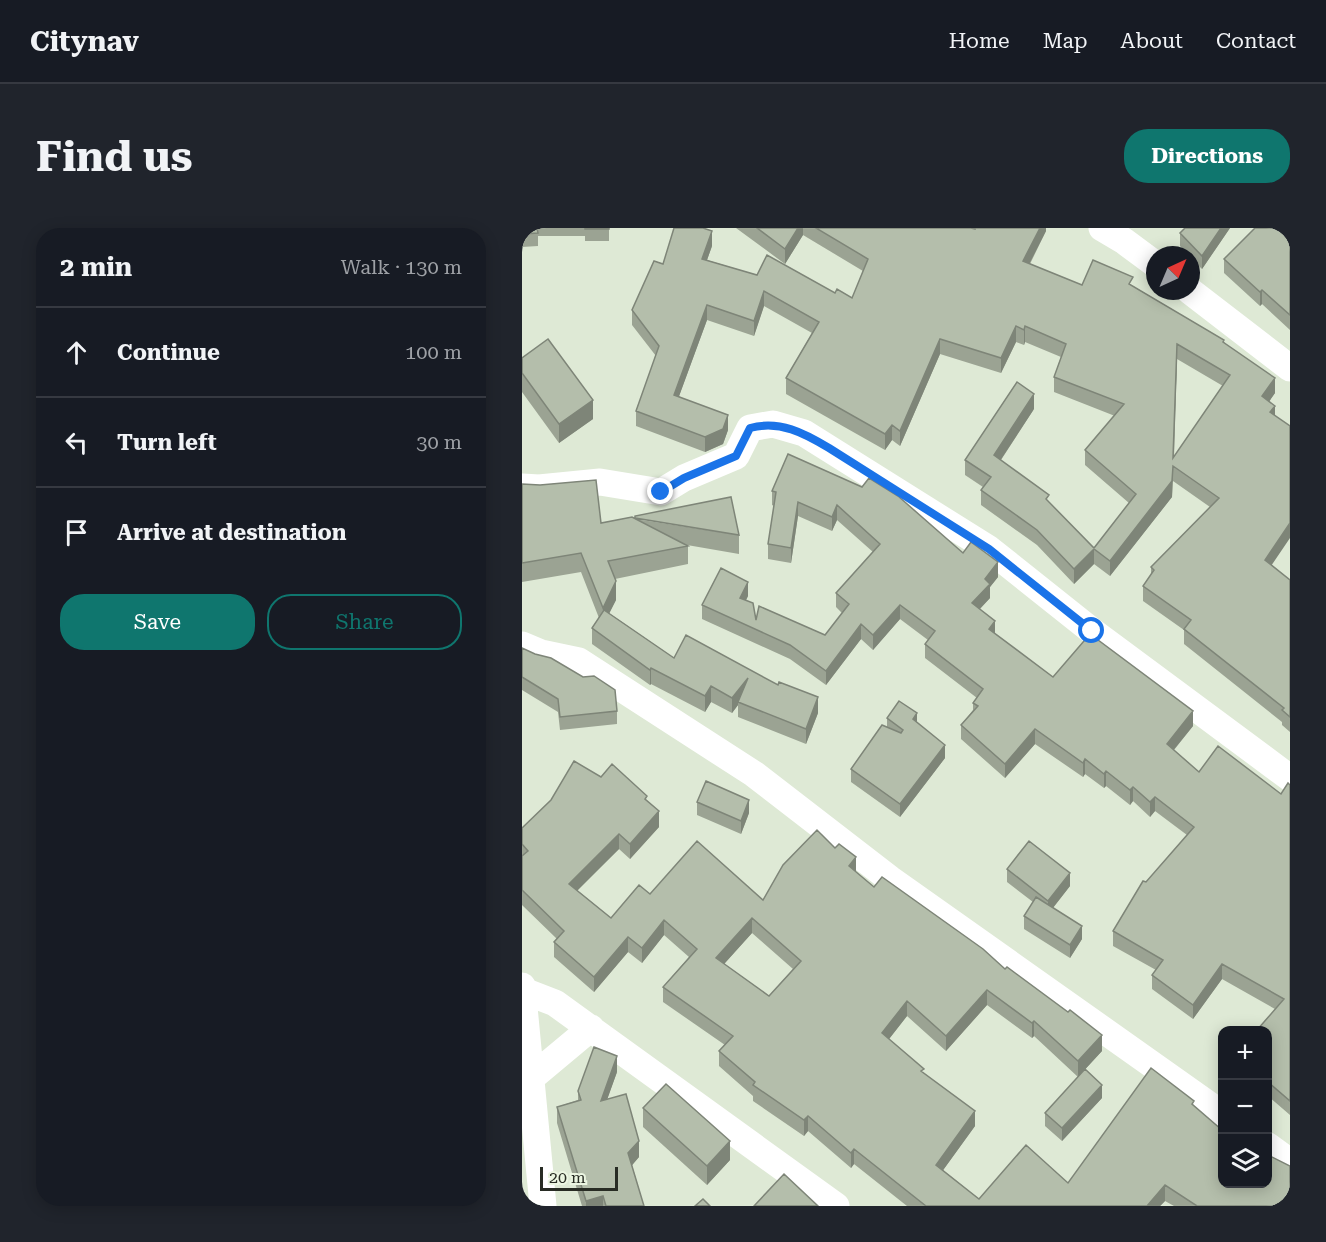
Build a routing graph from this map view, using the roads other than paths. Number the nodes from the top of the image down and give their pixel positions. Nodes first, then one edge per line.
1 (1102, 228) edge
2 (1146, 257) edge
3 (1200, 299) edge
4 (1290, 368) edge
5 (522, 487) edge
6 (522, 645) edge
7 (1290, 778) edge
8 (523, 989) edge
9 (591, 1028) junction
10 (530, 1079) junction
11 (1218, 1111) edge
12 (1272, 1149) edge
13 (1290, 1162) edge
14 (543, 1206) edge
15 (836, 1206) edge

1 - 2 street
3 - 4 street
5 - 7 street
6 - 11 street
8 - 9 street
8 - 10 street
9 - 10 street
9 - 15 street
10 - 14 street
12 - 13 street

